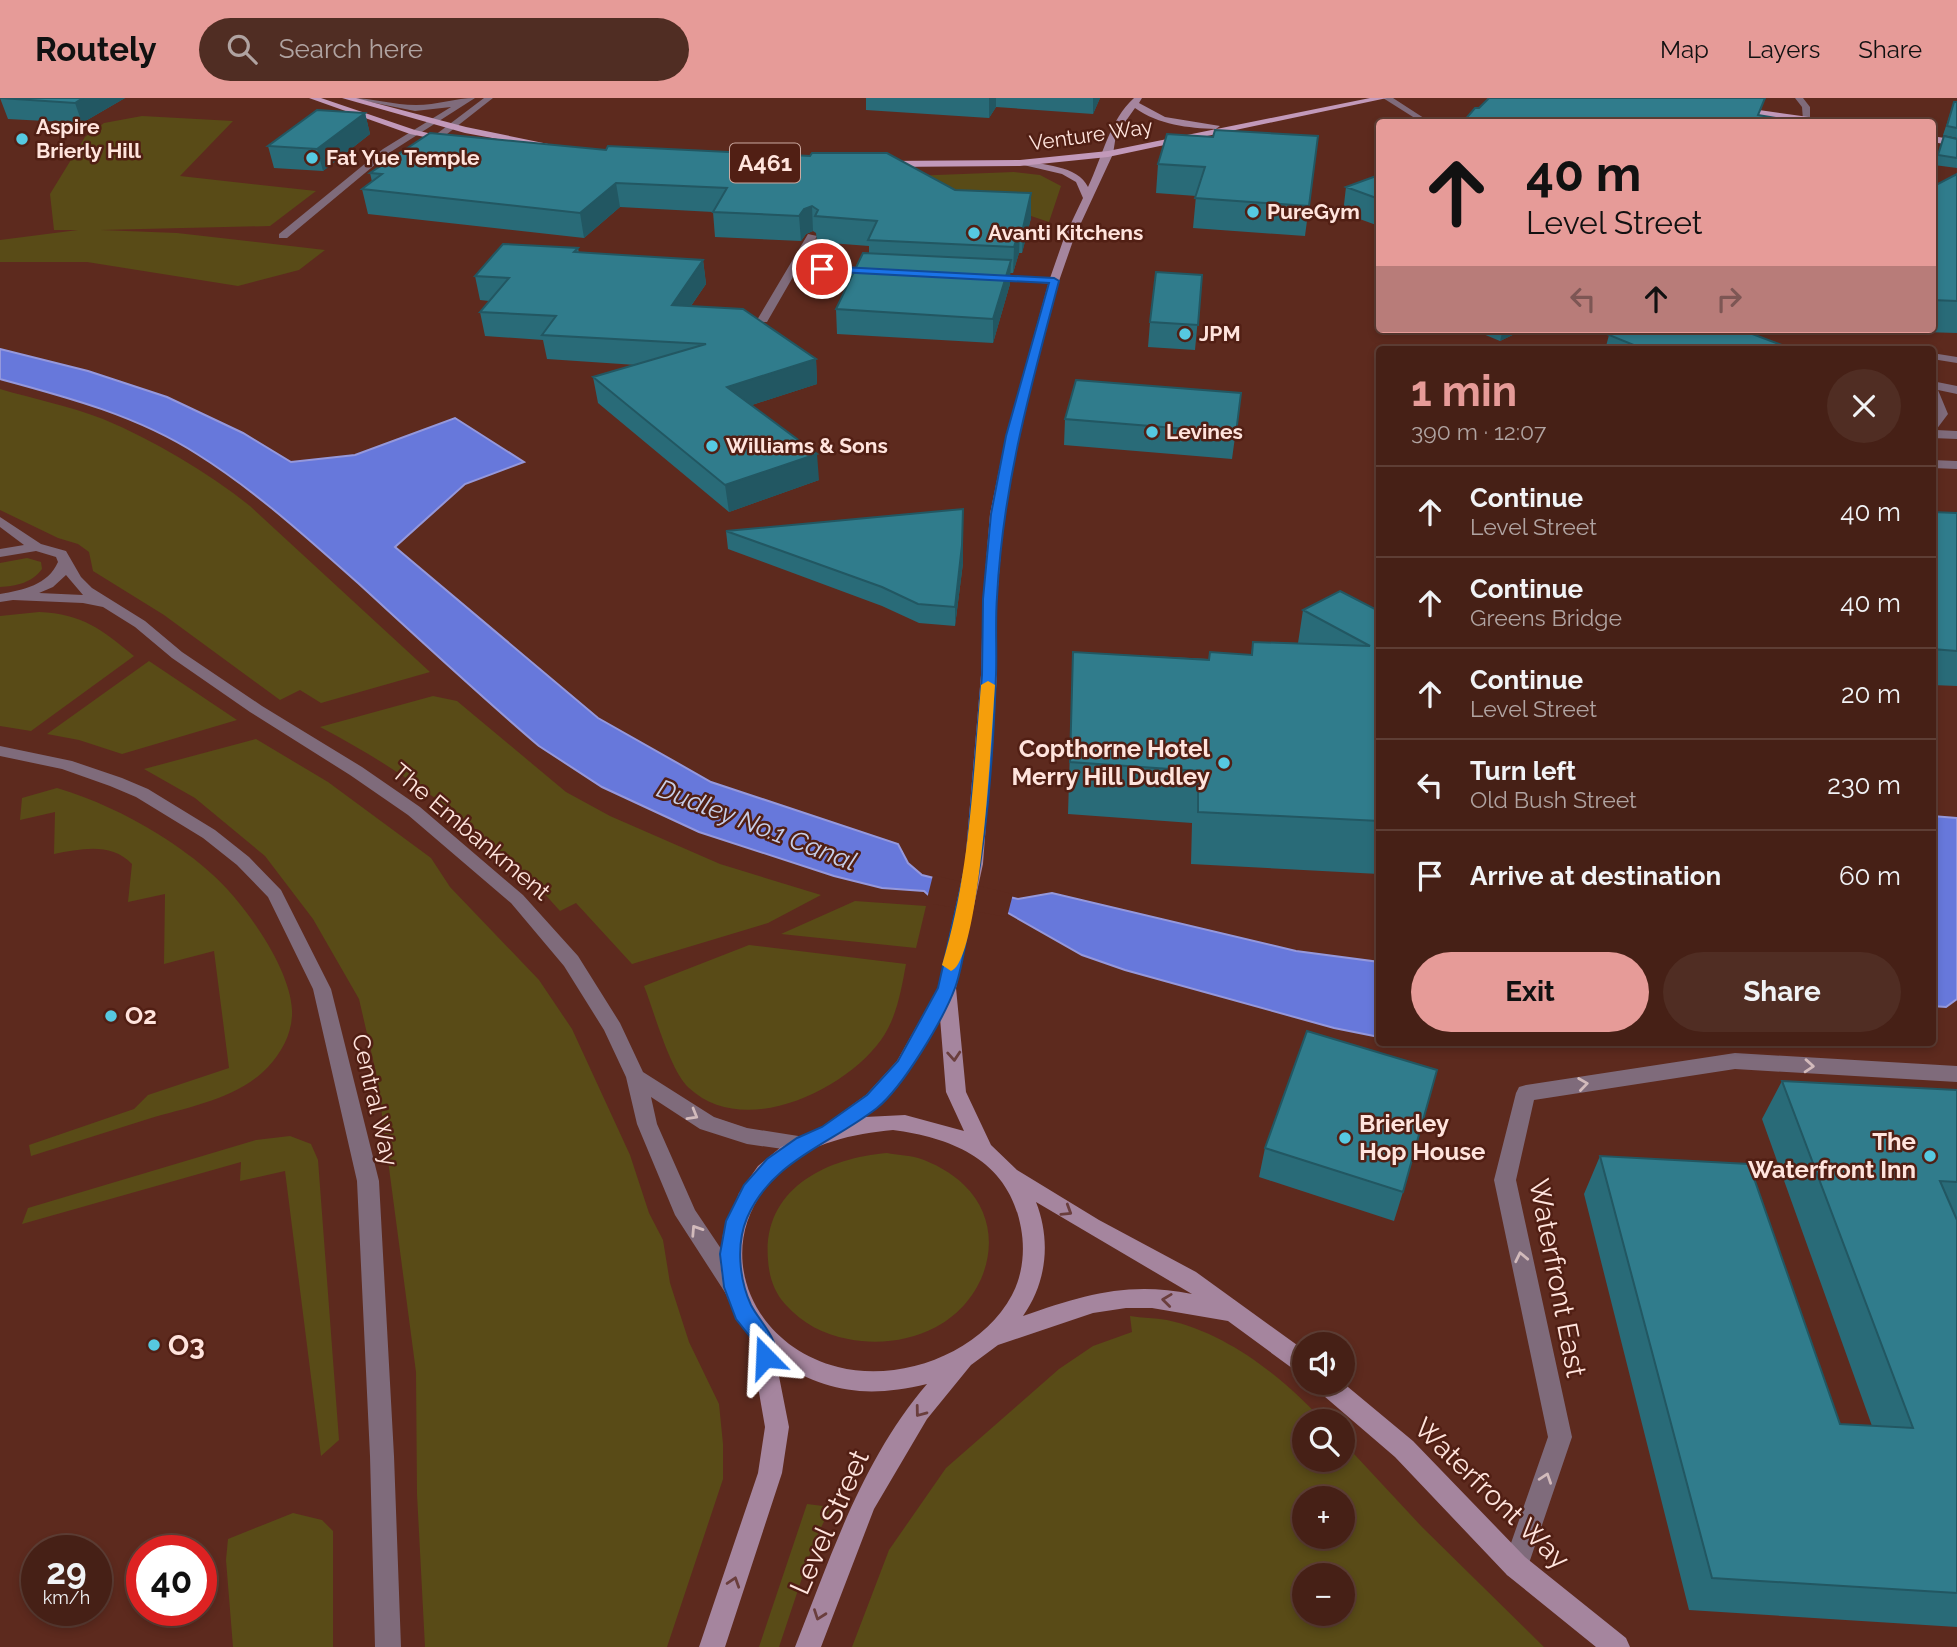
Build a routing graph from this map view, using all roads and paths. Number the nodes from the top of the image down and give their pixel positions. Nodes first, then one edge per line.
1 (313, 98) edge
2 (346, 98) edge
3 (354, 98) edge
4 (489, 98) edge
5 (1385, 98) edge
6 (1799, 98) edge
7 (467, 100) edge
8 (1136, 101) edge
9 (1726, 108) edge
10 (1421, 119) edge
11 (1800, 119) edge
12 (1807, 119) edge
13 (1275, 121) junction
14 (430, 122) junction
15 (1216, 126) junction
16 (453, 127) junction
17 (413, 132) junction
18 (439, 138) junction
19 (1133, 138) dead end
20 (1122, 140) dead end
21 (1936, 140) edge
22 (1111, 142) junction
23 (1957, 143) edge
24 (455, 144) joint
25 (479, 144) edge
26 (568, 149) edge
27 (518, 150) edge
28 (531, 151) junction
29 (556, 153) edge
30 (1108, 154) junction
31 (1020, 163) junction
32 (873, 164) edge
33 (910, 164) junction
34 (379, 174) edge
35 (1088, 198) junction
36 (318, 208) junction
37 (283, 236) dead end
38 (812, 236) edge
39 (796, 267) junction
40 (891, 272) edge
41 (973, 276) edge
42 (1054, 281) junction
43 (763, 320) edge
44 (1936, 357) edge
45 (1957, 360) edge
46 (1936, 386) edge
47 (1957, 390) edge
48 (1936, 400) edge
49 (1936, 422) edge
50 (1936, 434) edge
51 (1957, 435) edge
52 (1936, 446) edge
53 (1957, 446) edge
54 (1936, 464) edge
55 (1957, 465) edge
56 (0, 522) edge
57 (37, 547) junction
58 (0, 553) edge
59 (65, 562) junction
60 (7, 597) edge
61 (114, 607) junction
62 (0, 751) edge
63 (947, 988) junction
64 (1957, 1074) edge
65 (636, 1077) junction
66 (828, 1132) junction
67 (804, 1144) junction
68 (983, 1150) junction
69 (1009, 1174) junction
70 (734, 1287) junction
71 (1234, 1314) junction
72 (760, 1335) junction
73 (994, 1336) junction
74 (1292, 1355) edge
75 (964, 1359) junction
76 (1340, 1395) edge
77 (1516, 1566) junction
78 (388, 1647) edge
79 (712, 1647) edge
80 (808, 1647) edge
81 (1617, 1647) edge

1 - 17 main road
2 - 14 main road
3 - 7 street
4 - 16 street
5 - 10 street
5 - 13 main road, Venture Way
6 - 12 street
7 - 14 street
8 - 15 street
8 - 22 street
9 - 11 main road
13 - 15 main road, Venture Way
13 - 30 main road, Venture Way
14 - 16 main road
14 - 17 street
15 - 19 main road, Venture Way
16 - 17 street
16 - 18 street
16 - 26 main road
17 - 18 main road
17 - 36 street
18 - 24 main road
18 - 24 street
20 - 22 main road, Venture Way
21 - 23 main road
22 - 30 street
22 - 33 main road, Venture Way
25 - 28 main road
27 - 28 street
28 - 29 main road
30 - 31 main road, Venture Way
30 - 35 street
31 - 33 main road, Venture Way
31 - 35 street
32 - 33 main road, Venture Way
34 - 36 street
35 - 42 street
36 - 37 street
38 - 39 street
39 - 40 street
39 - 43 street
41 - 42 street
42 - 63 street
44 - 45 street
46 - 47 street
48 - 49 street
50 - 51 street
52 - 53 street
54 - 55 street
56 - 57 street, The Embankment
57 - 58 street
57 - 59 street, The Embankment
59 - 60 street, The Embankment
59 - 61 street, The Embankment
60 - 61 street, The Embankment
61 - 65 street, The Embankment
62 - 78 street, Central Way
63 - 66 street
63 -> 68 street
77 -> 64 street, Waterfront East
65 -> 67 street
70 -> 65 street, The Embankment
66 - 67 street
66 - 68 street
67 - 70 street
68 - 69 street
69 -> 71 street
69 - 73 street
70 - 72 street
71 -> 73 street
71 - 74 street
72 - 75 street
79 -> 72 street
73 - 75 street
75 -> 80 street, Level Street
76 - 77 street, Waterfront Way
77 - 81 street, Waterfront Way

